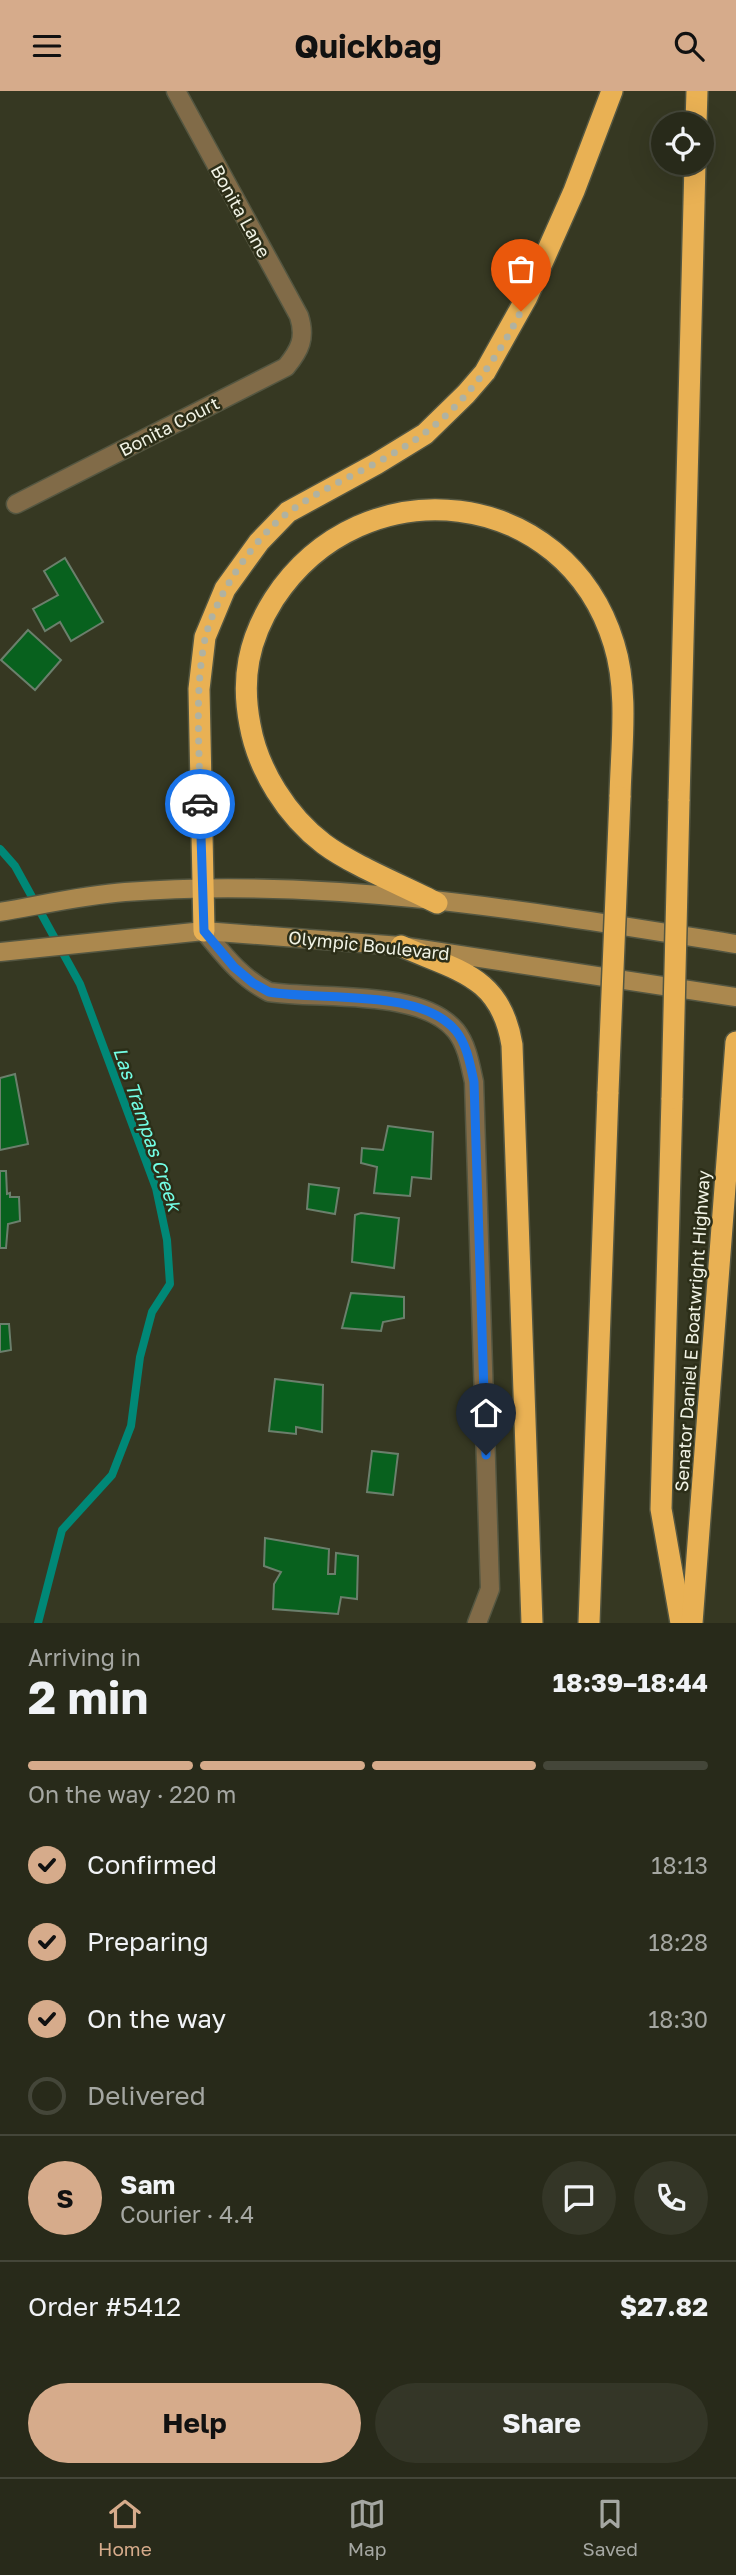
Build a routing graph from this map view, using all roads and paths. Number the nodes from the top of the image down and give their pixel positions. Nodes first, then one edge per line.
1 (176, 91) edge
2 (612, 91) edge
3 (696, 91) edge
4 (696, 112) edge
5 (695, 175) edge
6 (304, 332) joint
7 (16, 504) dead end
8 (203, 889) junction
9 (437, 903) junction
10 (0, 912) edge
11 (204, 931) junction
12 (736, 944) edge
13 (401, 946) junction
14 (0, 952) edge
15 (736, 997) edge
16 (736, 1042) edge
17 (477, 1623) edge
18 (532, 1623) edge
19 (589, 1623) edge
20 (681, 1623) edge
21 (692, 1623) edge

1 - 6 street, Bonita Lane
2 - 8 highway
3 - 4 highway
5 - 20 highway, bridge
6 - 7 street, Bonita Court
8 - 9 main road
8 - 10 main road
8 - 11 highway
9 - 12 main road
9 - 19 highway, bridge
11 - 13 main road, Olympic Boulevard
11 - 14 main road, Olympic Boulevard
11 - 17 street
13 - 15 main road, Olympic Boulevard
13 - 18 highway
16 - 21 highway, Senator Daniel E Boatwright Highway

